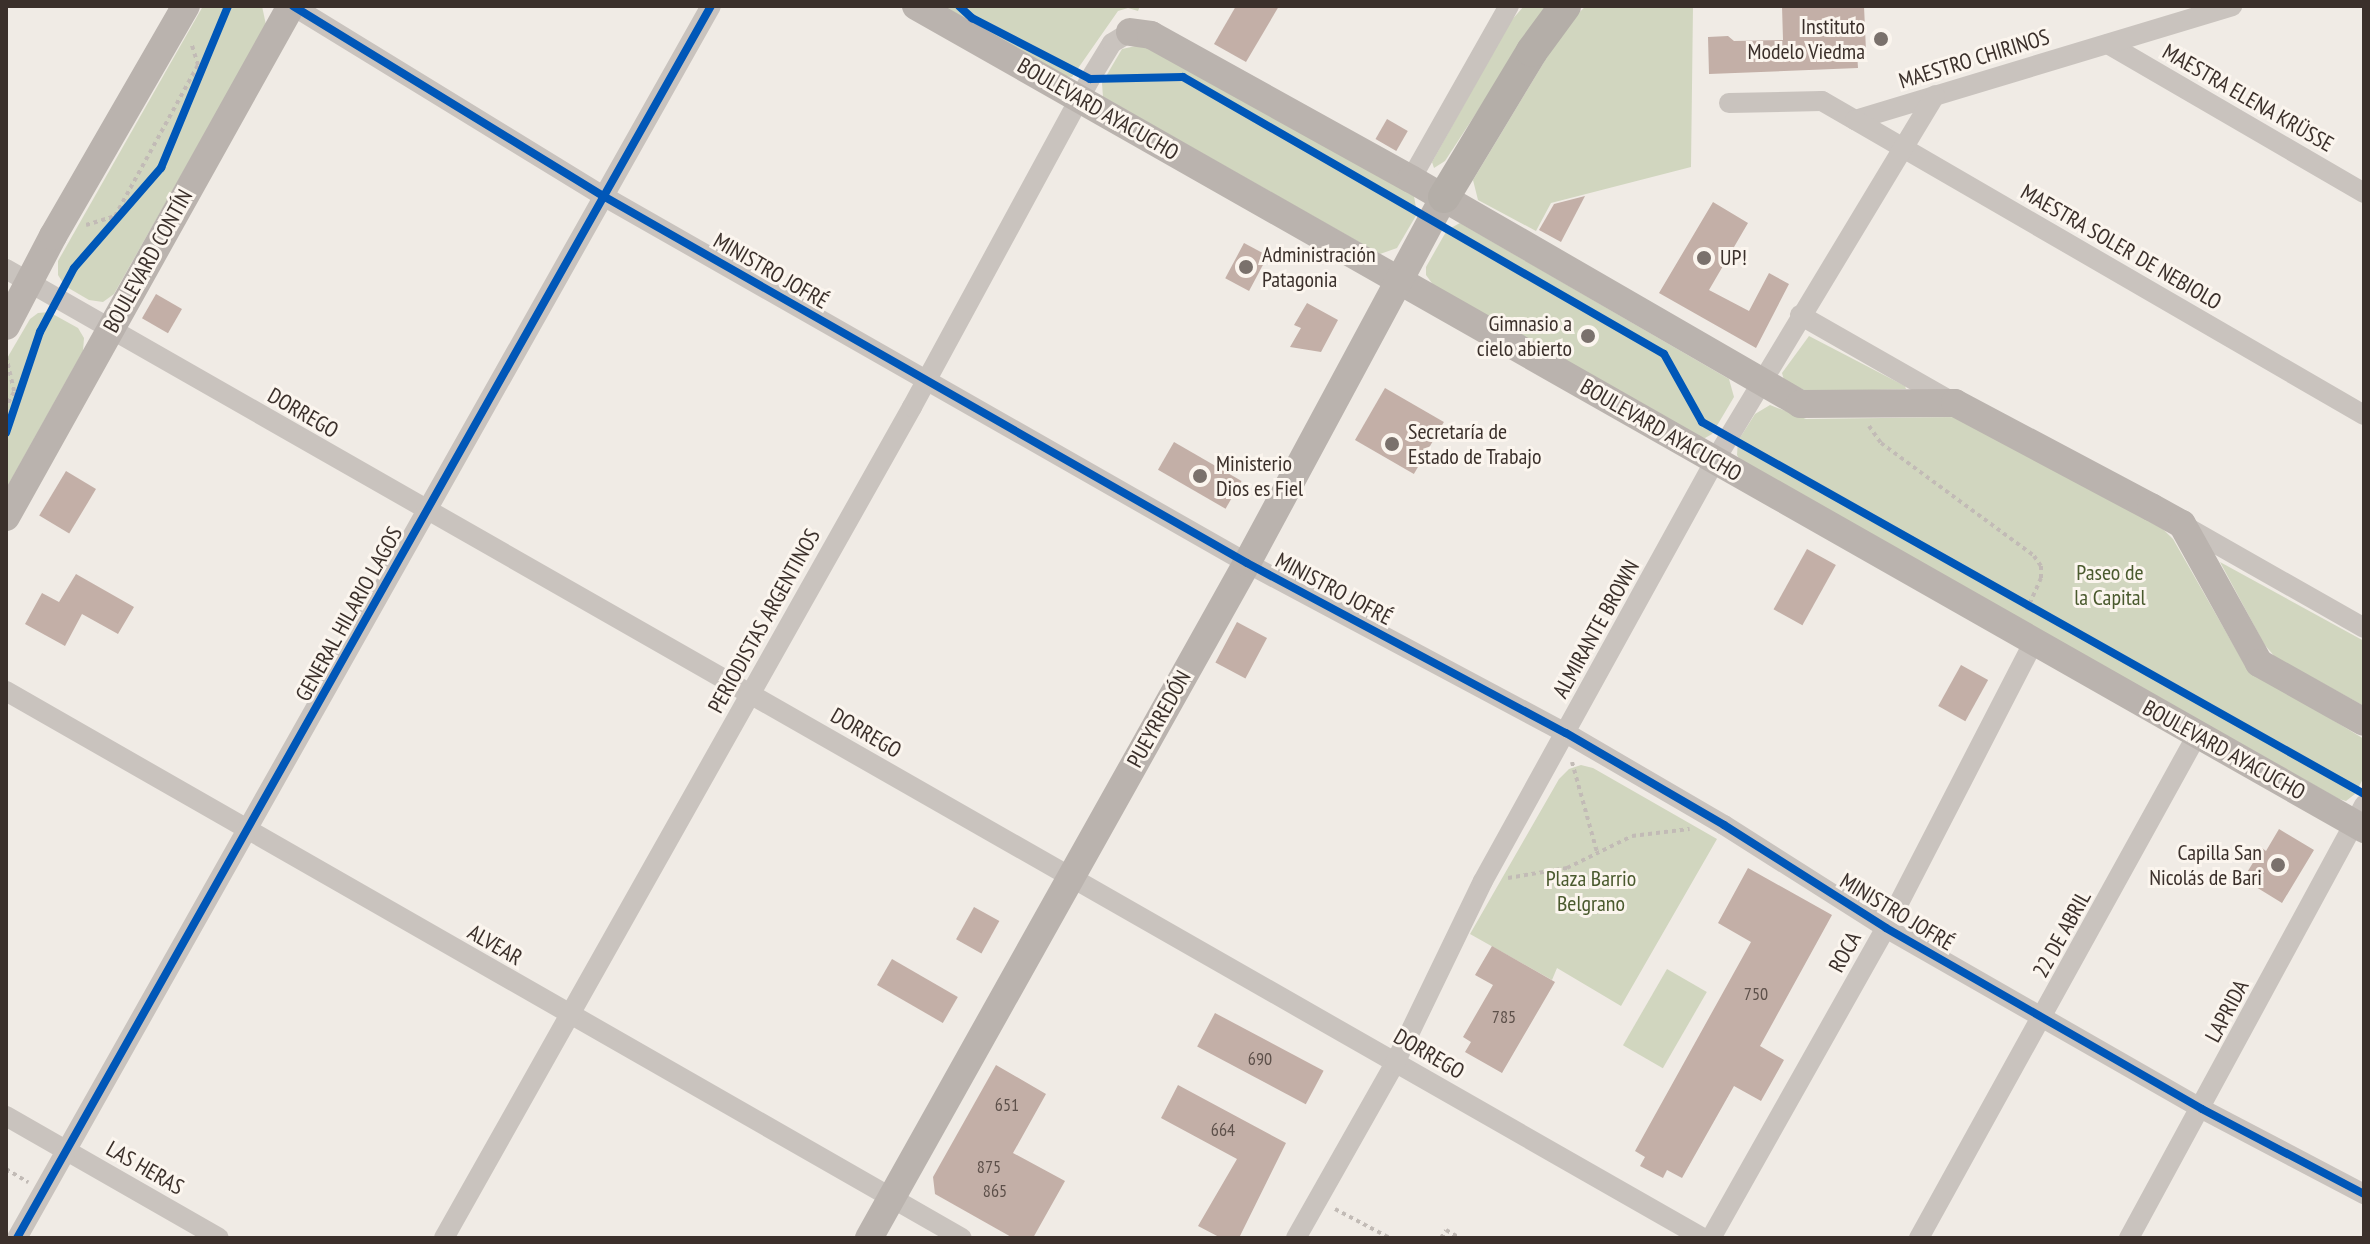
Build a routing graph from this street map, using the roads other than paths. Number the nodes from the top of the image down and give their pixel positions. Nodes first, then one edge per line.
1 (292, 6) edge
2 (711, 6) edge
3 (916, 6) edge
4 (1509, 6) edge
5 (1565, 6) edge
6 (2232, 6) edge
7 (184, 9) edge
8 (1130, 32) joint
9 (2108, 44) junction
10 (1935, 95) junction
11 (1080, 99) junction
12 (1729, 103) dead end
13 (1855, 120) junction
14 (1902, 148) junction
15 (1411, 179) junction
16 (2364, 193) edge
17 (605, 197) junction
18 (1444, 197) junction
19 (18, 275) edge
20 (1398, 280) junction
21 (1800, 315) junction
22 (6, 326) edge
23 (109, 330) junction
24 (927, 380) junction
25 (1760, 382) junction
26 (1955, 403) junction
27 (2364, 415) edge
28 (1715, 460) junction
29 (428, 512) junction
30 (6, 517) edge
31 (2182, 524) junction
32 (1247, 563) junction
33 (2364, 628) edge
34 (2023, 637) junction
35 (6, 691) edge
36 (750, 695) junction
37 (2364, 722) edge
38 (1566, 733) junction
39 (2197, 735) junction
40 (2360, 819) edge
41 (247, 831) junction
42 (1070, 878) junction
43 (1886, 928) junction
44 (570, 1015) junction
45 (2043, 1018) junction
46 (1395, 1063) junction
47 (2202, 1109) junction
48 (6, 1116) edge
49 (67, 1151) junction
50 (2364, 1194) edge
51 (891, 1198) junction
52 (17, 1238) edge
53 (219, 1238) edge
54 (444, 1238) edge
55 (869, 1238) edge
56 (962, 1238) edge
57 (1296, 1238) edge
58 (1703, 1238) edge
59 (1711, 1238) edge
60 (1919, 1238) edge
61 (2129, 1238) edge

1 - 17 street, MINISTRO JOFRÉ
1 - 23 main road, BOULEVARD CONTÍN
2 - 17 street, GENERAL HILARIO LAGOS
3 - 11 main road, BOULEVARD AYACUCHO
4 - 15 street
5 - 18 highway
6 - 9 street, MAESTRO CHIRINOS
7 - 19 main road
8 - 11 street, PERIODISTAS ARGENTINOS
8 - 15 main road
9 - 10 street, MAESTRO CHIRINOS
9 - 16 street, MAESTRA ELENA KRÜSSE
10 - 13 street, MAESTRO CHIRINOS
10 - 14 street, ALMIRANTE BROWN
11 - 20 main road, BOULEVARD AYACUCHO
11 - 24 street, PERIODISTAS ARGENTINOS
12 - 13 street
13 - 14 street, MAESTRA SOLER DE NEBIOLO
14 - 21 street, ALMIRANTE BROWN
14 - 27 street, MAESTRA SOLER DE NEBIOLO
15 - 18 main road
17 - 24 street, MINISTRO JOFRÉ
17 - 29 street, GENERAL HILARIO LAGOS
18 - 20 main road, PUEYRREDÓN
18 - 25 main road
19 - 22 main road
19 - 23 street, DORREGO
20 - 28 main road, BOULEVARD AYACUCHO
20 - 32 main road, PUEYRREDÓN
21 - 25 street, ALMIRANTE BROWN
21 - 26 street
23 - 29 street, DORREGO
23 - 30 main road, BOULEVARD CONTÍN
24 - 32 street, MINISTRO JOFRÉ
24 - 36 street, PERIODISTAS ARGENTINOS
25 - 26 main road
25 - 28 street, ALMIRANTE BROWN
26 - 31 main road
28 - 34 main road, BOULEVARD AYACUCHO
28 - 38 street, ALMIRANTE BROWN
29 - 36 street, DORREGO
29 - 41 street, GENERAL HILARIO LAGOS
31 - 33 street
31 - 37 main road
32 - 38 street, MINISTRO JOFRÉ
32 - 42 main road, PUEYRREDÓN
34 - 39 main road, BOULEVARD AYACUCHO
34 - 43 street, ROCA
35 - 41 street, ALVEAR
36 - 42 street, DORREGO
36 - 44 street, PERIODISTAS ARGENTINOS
38 - 43 street, MINISTRO JOFRÉ
38 - 46 street, ALMIRANTE BROWN
39 - 40 main road, BOULEVARD AYACUCHO
39 - 45 street, 22 DE ABRIL
40 - 47 street, LAPRIDA
41 - 44 street, ALVEAR
41 - 49 street, GENERAL HILARIO LAGOS
42 - 46 street, DORREGO
42 - 51 main road, PUEYRREDÓN
43 - 45 street, MINISTRO JOFRÉ
43 - 59 street, ROCA
44 - 51 street, ALVEAR
44 - 54 street, PERIODISTAS ARGENTINOS
45 - 47 street, MINISTRO JOFRÉ
45 - 60 street, 22 DE ABRIL
46 - 57 street, ALMIRANTE BROWN
46 - 58 street, DORREGO
47 - 50 street, MINISTRO JOFRÉ
47 - 61 street, LAPRIDA
48 - 49 street, LAS HERAS
49 - 52 street, GENERAL HILARIO LAGOS
49 - 53 street, LAS HERAS
51 - 55 main road, PUEYRREDÓN
51 - 56 street, ALVEAR

